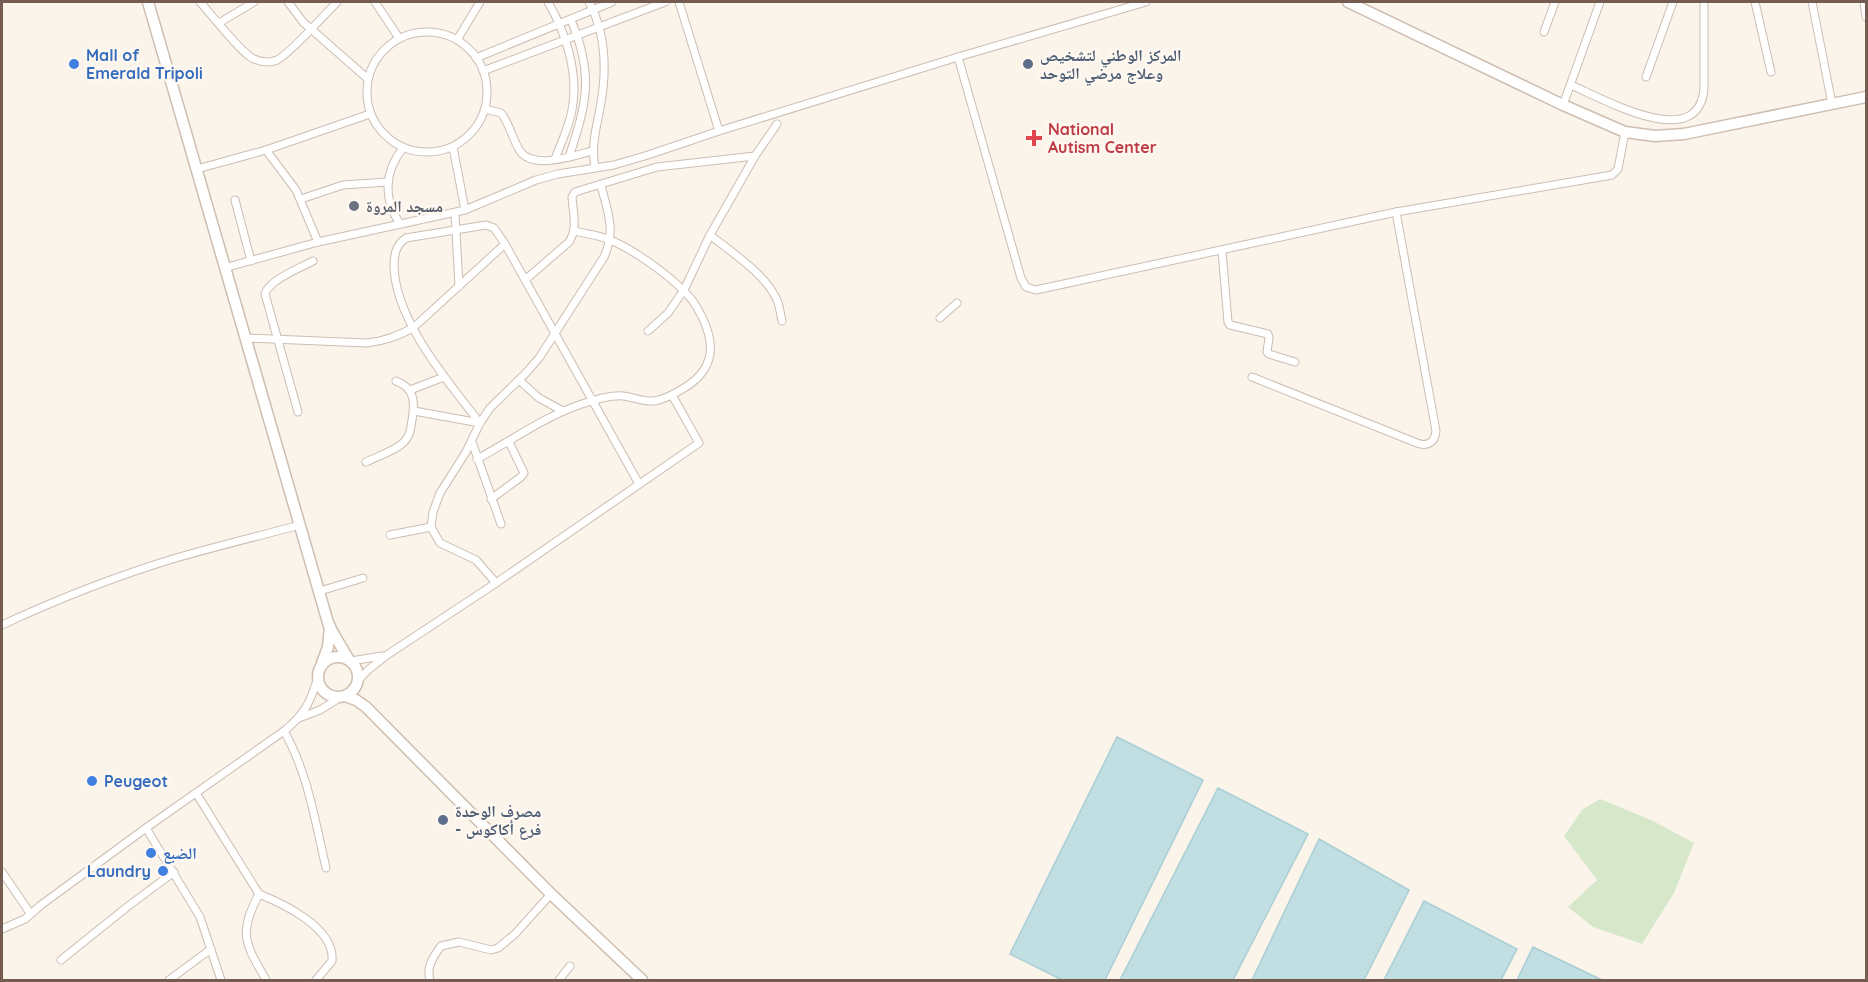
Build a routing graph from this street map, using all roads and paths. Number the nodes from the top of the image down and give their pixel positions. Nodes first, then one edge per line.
1 (148, 2) edge
2 (200, 2) edge
3 (254, 2) edge
4 (288, 2) edge
5 (337, 2) edge
6 (375, 2) edge
7 (480, 2) edge
8 (548, 2) edge
9 (589, 2) edge
10 (612, 2) edge
11 (665, 2) edge
12 (679, 2) edge
13 (1146, 2) edge
14 (1348, 2) edge
15 (1555, 2) edge
16 (1600, 2) edge
17 (1673, 2) edge
18 (1704, 2) edge
19 (1755, 2) edge
20 (1812, 2) edge
21 (1864, 2) edge
22 (593, 10) junction
23 (1866, 17) edge
24 (571, 20) junction
25 (219, 23) junction
26 (560, 24) junction
27 (600, 27) junction
28 (310, 28) junction
29 (1544, 33) dead end
30 (578, 36) junction
31 (399, 38) junction
32 (457, 40) junction
33 (566, 40) junction
34 (958, 57) junction
35 (476, 58) junction
36 (483, 71) junction
37 (1771, 72) dead end
38 (1646, 78) dead end
39 (368, 79) junction
40 (1571, 85) junction
41 (1866, 97) edge
42 (1832, 104) junction
43 (1563, 105) junction
44 (485, 109) junction
45 (370, 114) junction
46 (570, 117) junction
47 (581, 120) junction
48 (777, 124) dead end
49 (719, 131) junction
50 (1625, 132) junction
51 (453, 147) junction
52 (403, 148) junction
53 (266, 150) junction
54 (592, 151) junction
55 (755, 156) junction
56 (568, 157) junction
57 (555, 159) junction
58 (595, 168) junction
59 (196, 169) junction
60 (387, 182) junction
61 (601, 186) junction
62 (301, 199) junction
63 (235, 200) dead end
64 (465, 210) junction
65 (1396, 212) junction
66 (455, 213) junction
67 (400, 224) junction
68 (456, 229) junction
69 (575, 231) junction
70 (710, 235) junction
71 (610, 240) junction
72 (318, 242) junction
73 (505, 244) junction
74 (1222, 250) junction
75 (251, 261) junction
76 (313, 261) dead end
77 (224, 268) junction
78 (525, 280) junction
79 (459, 286) junction
80 (684, 290) junction
81 (957, 303) dead end
82 (940, 318) dead end
83 (782, 321) dead end
84 (413, 328) junction
85 (648, 331) dead end
86 (555, 334) junction
87 (245, 338) junction
88 (278, 338) junction
89 (1295, 362) dead end
90 (444, 377) junction
91 (1252, 377) dead end
92 (519, 380) junction
93 (396, 381) dead end
94 (410, 390) junction
95 (672, 395) junction
96 (593, 401) junction
97 (414, 411) junction
98 (563, 411) junction
99 (298, 412) dead end
100 (480, 423) junction
101 (472, 442) junction
102 (509, 442) junction
103 (477, 459) junction
104 (366, 462) dead end
105 (639, 484) junction
106 (492, 499) junction
107 (501, 524) dead end
108 (300, 525) junction
109 (431, 527) junction
110 (390, 535) dead end
111 (363, 578) dead end
112 (496, 583) junction
113 (320, 591) junction
114 (2, 625) edge
115 (330, 626) junction
116 (387, 655) junction
117 (350, 661) junction
118 (321, 666) junction
119 (318, 677) junction
120 (357, 684) junction
121 (343, 696) junction
122 (366, 707) junction
123 (299, 718) junction
124 (284, 731) junction
125 (196, 793) junction
126 (146, 828) junction
127 (326, 868) dead end
128 (2, 872) edge
129 (174, 873) junction
130 (260, 894) junction
131 (551, 894) junction
132 (30, 913) junction
133 (2, 929) edge
134 (212, 949) junction
135 (61, 960) dead end
136 (570, 966) dead end
137 (169, 981) edge
138 (221, 981) edge
139 (266, 981) edge
140 (316, 981) edge
141 (430, 981) edge
142 (559, 981) edge
143 (642, 981) edge

1 - 59 main road
2 - 25 street
3 - 25 street
4 - 28 street
5 - 28 street
6 - 31 street
7 - 32 street
8 - 26 street
9 - 22 street
10 - 22 street
11 - 27 street
12 - 49 street
13 - 34 street
14 - 43 main road
15 - 29 street
16 - 40 street
17 - 38 street
18 - 40 street
19 - 37 street
20 - 42 street
21 - 23 street
22 - 24 street
22 - 27 street
24 - 26 street
24 - 30 street
25 - 28 street
26 - 33 street
26 - 35 street
27 - 30 street
27 - 54 street
28 - 39 street
30 - 33 street
30 - 47 street
31 - 32 street
31 - 39 street
32 - 35 street
33 - 36 street
33 - 46 street
34 - 49 street
34 - 74 street
35 - 36 street
36 - 44 street
39 - 45 street
40 - 43 street
41 - 42 main road
42 - 50 main road
43 - 50 main road
44 - 51 street
44 - 57 street
45 - 52 street
45 - 53 street
46 - 47 street
46 - 57 street
47 - 56 street
48 - 55 street
49 - 58 street
50 - 65 street
51 - 52 street
51 - 64 street
52 - 60 street
53 - 59 street
53 - 62 street
54 - 56 street
54 - 58 street
55 - 61 street
55 - 70 street
56 - 57 street
58 - 64 street
59 - 77 main road
60 - 62 street
60 - 67 street
61 - 69 street
61 - 71 street
62 - 72 street
63 - 75 street
64 - 66 street
65 - 74 street
65 - 91 street
66 - 67 street
66 - 68 street
67 - 72 street
68 - 73 street
68 - 79 street
68 - 84 street
69 - 71 street
69 - 78 street
70 - 80 street
70 - 83 street
71 - 80 street
71 - 86 street
72 - 75 street
73 - 78 street
73 - 79 street
74 - 89 street
75 - 77 street
76 - 88 street
77 - 87 main road
78 - 86 street
79 - 84 street
80 - 85 street
80 - 95 street
81 - 82 street
84 - 88 street
84 - 90 street
86 - 92 street
86 - 96 street
87 - 88 street
87 - 108 main road
88 - 99 street
90 - 94 street
90 - 100 street
92 - 98 street
92 - 100 street
93 - 94 street
94 - 97 street
95 - 96 street
95 - 105 street
96 - 98 street
96 - 105 street
97 - 100 street
97 - 104 street
98 - 102 street
100 - 101 street
101 - 103 street
101 - 109 street
102 - 103 street
102 - 106 street
103 - 106 street
105 - 112 street
106 - 107 street
108 - 113 main road
108 - 114 street
109 - 110 street
109 - 112 street
111 - 113 street
112 - 116 street
113 - 115 main road
115 - 117 main road
115 - 118 main road
116 - 117 street
116 - 120 street
117 - 118 main road
117 - 120 main road
118 - 119 main road
119 - 121 main road
119 - 123 street
120 - 121 main road
120 - 122 main road
121 - 122 main road
121 - 123 street
122 - 131 main road
123 - 124 street
124 - 125 street
124 - 127 street
125 - 126 street
125 - 130 street
126 - 129 street
126 - 132 street
128 - 132 street
129 - 134 street
129 - 135 street
130 - 139 street
130 - 140 street
131 - 141 street
131 - 143 main road
132 - 133 street
134 - 137 street
134 - 138 street
136 - 142 street

